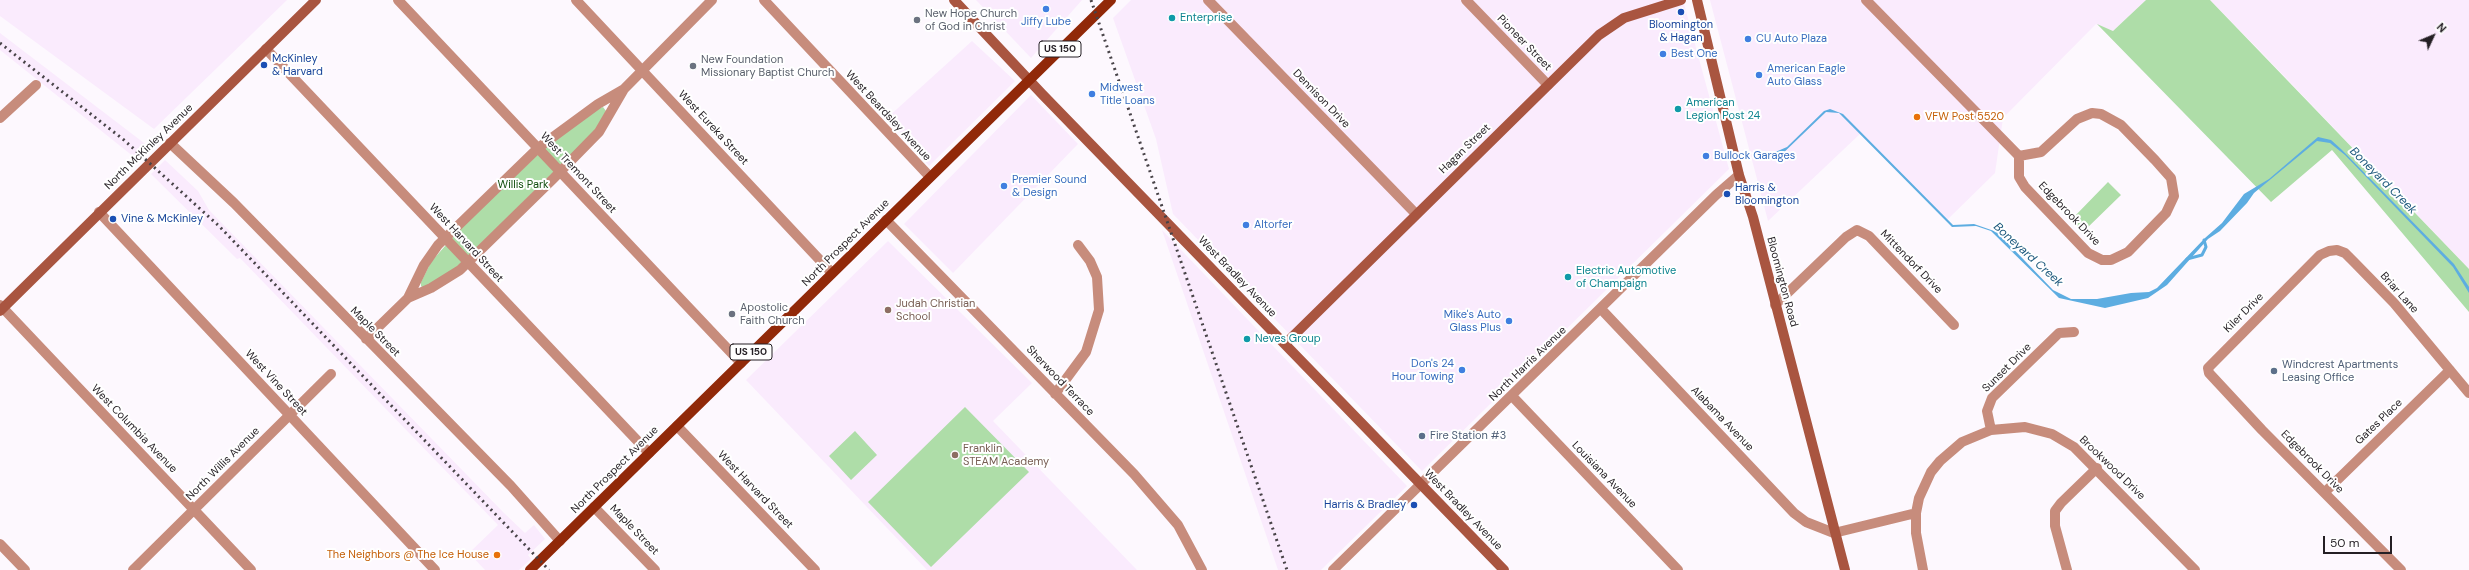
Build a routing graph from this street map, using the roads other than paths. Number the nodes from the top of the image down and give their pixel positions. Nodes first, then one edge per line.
1 (316, 0) edge
2 (398, 0) edge
3 (576, 0) edge
4 (712, 0) edge
5 (764, 0) edge
6 (954, 0) edge
7 (1111, 0) edge
8 (1208, 0) edge
9 (1466, 0) edge
10 (1681, 0) edge
11 (1697, 0) edge
12 (1866, 0) edge
13 (266, 49) junction
14 (641, 70) junction
15 (1029, 80) junction
16 (36, 85) dead end
17 (1548, 85) junction
18 (624, 89) junction
19 (0, 118) edge
20 (170, 143) junction
21 (538, 148) junction
22 (2019, 156) junction
23 (560, 172) junction
24 (1739, 175) junction
25 (930, 177) junction
26 (99, 212) junction
27 (1416, 214) junction
28 (886, 220) junction
29 (446, 238) junction
30 (1078, 245) dead end
31 (468, 262) junction
32 (832, 273) junction
33 (2300, 275) joint
34 (408, 298) junction
35 (1775, 305) junction
36 (1, 308) edge
37 (1601, 309) junction
38 (1954, 325) dead end
39 (2074, 332) dead end
40 (366, 339) junction
41 (1285, 344) junction
42 (741, 363) junction
43 (2208, 369) joint
44 (2450, 370) junction
45 (331, 374) dead end
46 (2469, 393) edge
47 (1055, 394) junction
48 (1512, 396) junction
49 (289, 415) junction
50 (677, 426) junction
51 (1991, 430) junction
52 (649, 453) junction
53 (2097, 468) junction
54 (1421, 484) junction
55 (2325, 492) junction
56 (594, 507) junction
57 (194, 510) junction
58 (1916, 513) junction
59 (1834, 533) junction
60 (560, 541) junction
61 (0, 544) edge
62 (1338, 568) edge
63 (1843, 569) edge
64 (25, 570) edge
65 (133, 570) edge
66 (251, 570) edge
67 (435, 570) edge
68 (530, 570) edge
69 (655, 570) edge
70 (815, 570) edge
71 (1202, 570) edge
72 (1504, 570) edge
73 (1678, 570) edge
74 (1923, 570) edge
75 (2067, 570) edge
76 (2195, 570) edge
77 (2401, 570) edge

1 - 13 main road, North McKinley Avenue
2 - 21 street, West Tremont Street
3 - 14 street, West Eureka Street
4 - 14 street
5 - 25 street, West Beardsley Avenue
6 - 15 main road, West Bradley Avenue
7 - 15 main road, North Prospect Avenue / US 150
8 - 27 street, Dennison Drive
9 - 17 street, Pioneer Street
10 - 17 main road, Hagan Street
11 - 24 main road, Bloomington Road
12 - 22 street
13 - 20 main road, North McKinley Avenue
13 - 29 street, West Harvard Street
14 - 18 street
14 - 32 street, West Eureka Street
15 - 25 main road, North Prospect Avenue / US 150
15 - 41 main road, West Bradley Avenue
16 - 19 street
17 - 27 main road, Hagan Street
18 - 21 street
18 - 23 street
20 - 26 main road, North McKinley Avenue
20 - 40 street, Maple Street
21 - 23 street, West Tremont Street
21 - 29 street
22 - 22 street, Edgebrook Drive
23 - 31 street
23 - 42 street, West Tremont Street
24 - 35 main road, Bloomington Road
24 - 37 street, North Harris Avenue
25 - 28 main road, North Prospect Avenue / US 150
26 - 36 main road, North McKinley Avenue
26 - 49 street, West Vine Street
27 - 41 main road, Hagan Street
28 - 32 main road, North Prospect Avenue / US 150
28 - 47 street, Sherwood Terrace
29 - 31 street, West Harvard Street
29 - 34 street
30 - 47 street
31 - 34 street
31 - 52 street, West Harvard Street
32 - 42 main road, North Prospect Avenue / US 150
33 - 43 street, Kiler Drive
33 - 44 street, Briar Lane
34 - 40 street
35 - 38 street, Mittendorf Drive
35 - 59 main road, Bloomington Road
36 - 57 street, West Columbia Avenue
37 - 48 street, North Harris Avenue
37 - 59 street, Alabama Avenue
39 - 51 street, Sunset Drive
40 - 60 street, Maple Street
41 - 54 main road, West Bradley Avenue
42 - 50 main road, North Prospect Avenue / US 150
43 - 55 street, Edgebrook Drive
44 - 46 street, Briar Lane
44 - 55 street, Gates Place
45 - 49 street, North Willis Avenue
47 - 71 street, Sherwood Terrace
48 - 54 street, North Harris Avenue
48 - 73 street, Louisiana Avenue
49 - 57 street, North Willis Avenue
49 - 67 street, West Vine Street
50 - 52 main road, North Prospect Avenue / US 150
50 - 70 street, West Harvard Street
51 - 53 street, Brookwood Drive
51 - 58 street
52 - 56 main road, North Prospect Avenue / US 150
53 - 75 street
53 - 76 street, Brookwood Drive
54 - 62 street, North Harris Avenue
54 - 72 main road, West Bradley Avenue
55 - 77 street, Edgebrook Drive
56 - 60 main road, North Prospect Avenue / US 150
56 - 69 street, Maple Street
57 - 65 street, North Willis Avenue
57 - 66 street, West Columbia Avenue
58 - 59 street
58 - 74 street
59 - 63 main road, Bloomington Road
60 - 68 main road, North Prospect Avenue / US 150
61 - 64 street

